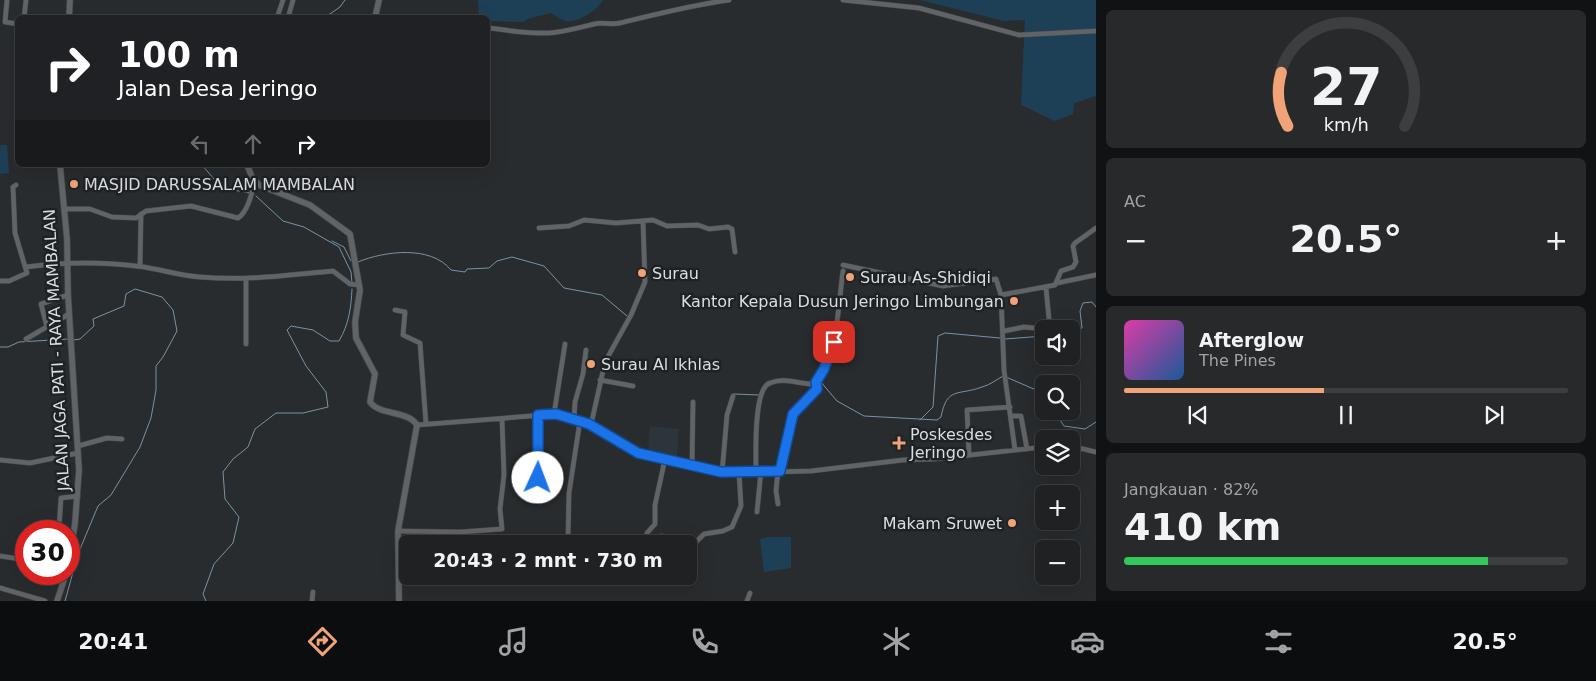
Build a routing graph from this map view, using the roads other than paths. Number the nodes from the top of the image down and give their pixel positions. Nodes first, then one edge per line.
1 (7, 0) edge
2 (26, 0) edge
3 (70, 0) edge
4 (282, 0) edge
5 (296, 0) edge
6 (379, 0) edge
7 (729, 0) edge
8 (843, 0) edge
9 (24, 15) edge
10 (69, 15) edge
11 (278, 15) edge
12 (289, 15) edge
13 (376, 15) edge
14 (15, 24) edge
15 (490, 28) edge
16 (1096, 31) edge
17 (60, 167) edge
18 (248, 167) edge
19 (255, 181) junction
20 (16, 185) dead end
21 (64, 209) junction
22 (140, 214) junction
23 (643, 221) junction
24 (539, 228) dead end
25 (1096, 228) edge
26 (735, 252) dead end
27 (67, 264) junction
28 (140, 266) junction
29 (26, 267) junction
30 (1096, 275) edge
31 (246, 278) junction
32 (0, 281) edge
33 (1057, 283) junction
34 (359, 285) junction
35 (1046, 288) junction
36 (68, 295) junction
37 (1002, 296) junction
38 (395, 310) dead end
39 (69, 314) junction
40 (1049, 320) edge
41 (47, 327) junction
42 (1035, 328) edge
43 (1004, 330) junction
44 (26, 339) dead end
45 (246, 344) dead end
46 (565, 344) dead end
47 (586, 350) dead end
48 (600, 380) junction
49 (816, 382) junction
50 (633, 386) dead end
51 (733, 396) dead end
52 (694, 402) dead end
53 (1010, 407) junction
54 (554, 414) junction
55 (538, 415) junction
56 (1012, 416) junction
57 (502, 419) junction
58 (574, 420) junction
59 (580, 422) junction
60 (417, 424) junction
61 (426, 424) junction
62 (591, 425) junction
63 (122, 439) dead end
64 (78, 446) junction
65 (1035, 448) edge
66 (1080, 448) edge
67 (1027, 449) junction
68 (1015, 450) junction
69 (1096, 452) edge
70 (78, 453) junction
71 (969, 454) junction
72 (665, 459) junction
73 (0, 460) edge
74 (692, 466) junction
75 (779, 471) junction
76 (739, 472) junction
77 (758, 472) junction
78 (722, 473) junction
79 (536, 484) dead end
80 (78, 496) junction
81 (778, 504) dead end
82 (757, 512) dead end
83 (60, 520) edge
84 (75, 520) edge
85 (398, 531) junction
86 (647, 533) dead end
87 (568, 535) edge
88 (697, 540) edge
89 (0, 556) edge
90 (15, 558) edge
91 (62, 585) edge
92 (0, 588) edge
93 (313, 592) dead end
94 (750, 593) dead end
95 (45, 601) edge
96 (57, 601) edge
97 (312, 601) edge
98 (399, 601) edge
99 (747, 601) edge

1 - 14 street
2 - 9 street
3 - 10 street
4 - 11 street
5 - 12 street
6 - 13 street
7 - 15 street
8 - 16 street
17 - 21 street, JALAN JAGA PATI - RAYA MAMBALAN
18 - 19 street
19 - 22 street
19 - 34 street
20 - 29 street
21 - 22 street
21 - 27 street, JALAN JAGA PATI - RAYA MAMBALAN
22 - 28 street
23 - 24 street
23 - 26 street
23 - 48 street
25 - 33 street
27 - 28 street
27 - 29 street
27 - 36 street, JALAN JAGA PATI - RAYA MAMBALAN
28 - 31 street
29 - 32 street
30 - 33 street
31 - 34 street
31 - 45 street
33 - 35 street
34 - 60 street
35 - 37 street
35 - 40 street
36 - 39 street, JALAN JAGA PATI - RAYA MAMBALAN
36 - 41 street
37 - 43 street
37 - 49 street
38 - 61 street
39 - 41 street
39 - 64 street, JALAN JAGA PATI - RAYA MAMBALAN
41 - 44 street
42 - 43 street
43 - 53 street
46 - 54 street
47 - 58 street
48 - 50 street
48 - 62 street
49 - 75 street
49 - 77 street
51 - 78 street
52 - 74 street
53 - 56 street
53 - 71 street
54 - 55 street
54 - 58 street
55 - 57 street
55 - 79 street
56 - 67 street
56 - 68 street
57 - 61 street
57 - 85 street
58 - 59 street
59 - 62 street
59 - 87 street
60 - 61 street
60 - 85 street
62 - 72 street
63 - 64 street
64 - 70 street, JALAN JAGA PATI - RAYA MAMBALAN
65 - 67 street
66 - 69 street
67 - 68 street
68 - 71 street
70 - 73 street
70 - 80 street, JALAN JAGA PATI - RAYA MAMBALAN
71 - 75 street
72 - 74 street
72 - 86 street
74 - 78 street
75 - 77 street
75 - 81 street
76 - 77 street
76 - 78 street
76 - 88 street
77 - 82 street
80 - 83 street
80 - 84 street, JALAN JAGA PATI - RAYA MAMBALAN
85 - 98 street
89 - 90 street
91 - 96 street
92 - 95 street
93 - 97 street
94 - 99 street

